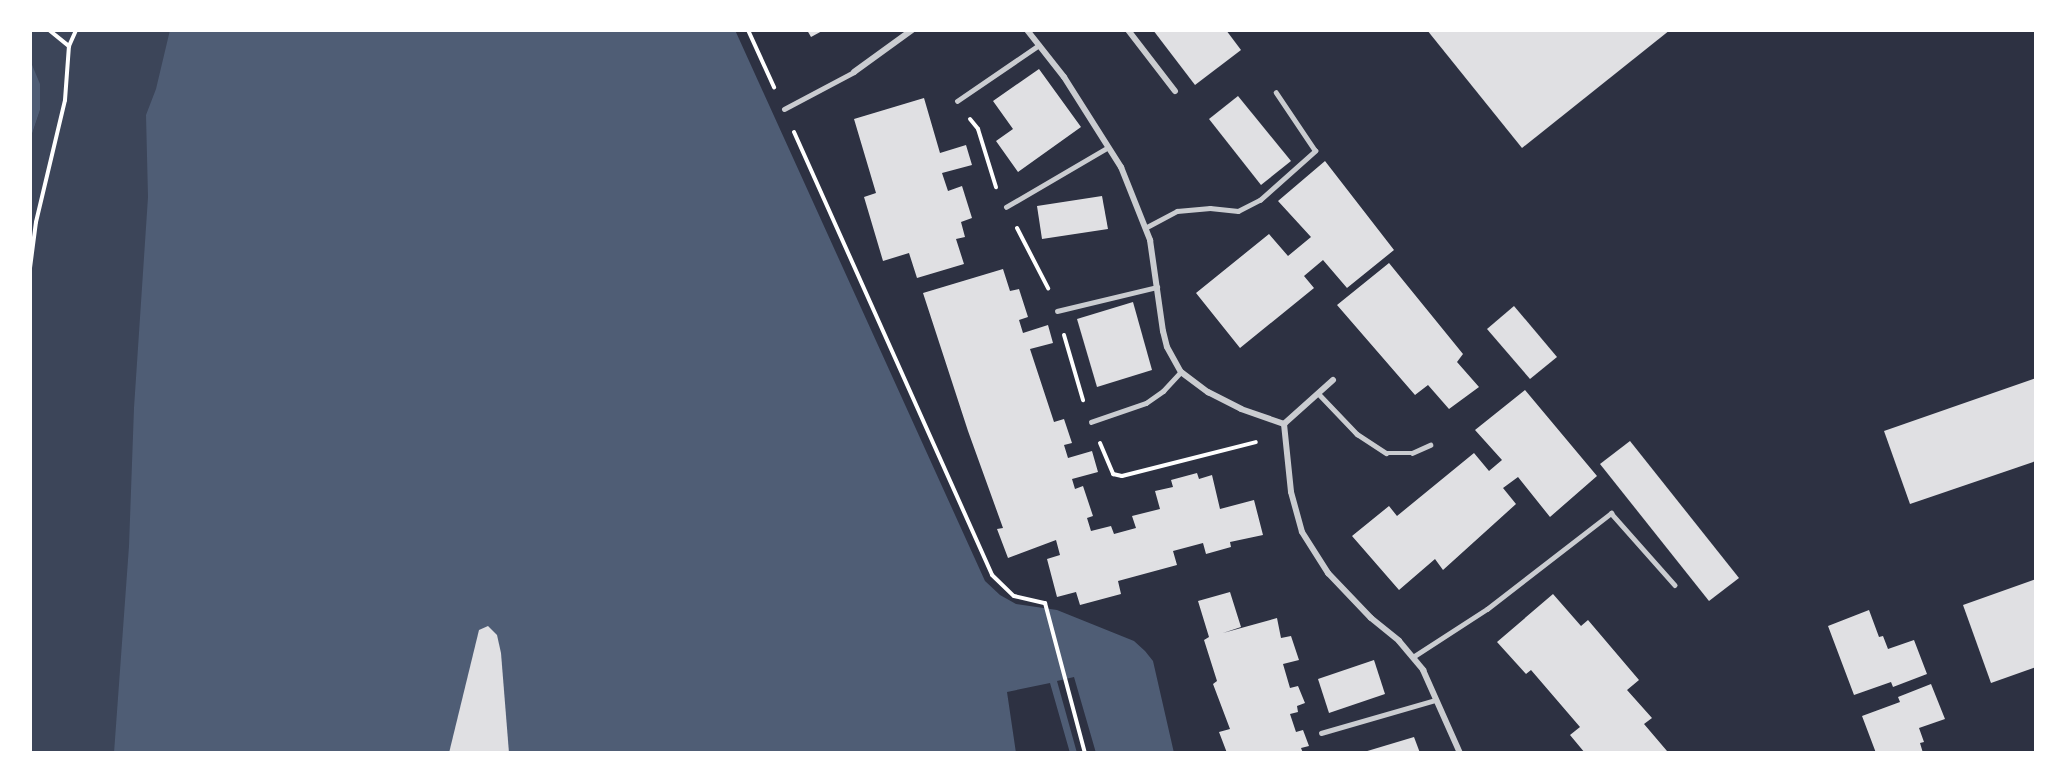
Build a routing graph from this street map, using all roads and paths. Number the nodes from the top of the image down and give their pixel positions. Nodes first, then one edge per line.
1 (49, 30) edge
2 (76, 30) edge
3 (748, 30) edge
4 (912, 30) edge
5 (1027, 30) edge
6 (1128, 30) edge
7 (1039, 45) junction
8 (69, 46) junction
9 (854, 72) joint
10 (1175, 91) dead end
11 (1276, 93) dead end
12 (957, 101) joint
13 (784, 109) junction
14 (1107, 148) junction
15 (1006, 207) junction
16 (1145, 228) junction
17 (30, 268) edge
18 (1156, 287) junction
19 (1057, 311) junction
20 (1181, 372) junction
21 (1333, 380) dead end
22 (1318, 393) junction
23 (1091, 422) junction
24 (1284, 424) junction
25 (1286, 435) junction
26 (1430, 445) dead end
27 (1675, 585) dead end
28 (1413, 657) junction
29 (1435, 700) junction
30 (1321, 732) dead end
31 (1085, 753) edge
32 (1460, 753) edge

1 - 8 path
2 - 8 path
3 - 13 path
4 - 9 street
5 - 7 street
6 - 10 street
7 - 12 lane
7 - 14 street
8 - 17 path
9 - 13 street
11 - 16 lane
12 - 15 path
13 - 31 path
14 - 15 lane
14 - 16 street
15 - 19 path
16 - 18 street
18 - 19 lane
18 - 20 street
19 - 23 path
20 - 23 lane
20 - 24 street
21 - 22 street
22 - 24 street
22 - 26 lane
23 - 25 path
24 - 25 street
25 - 28 street
27 - 28 lane
28 - 29 street
29 - 30 lane
29 - 32 street

